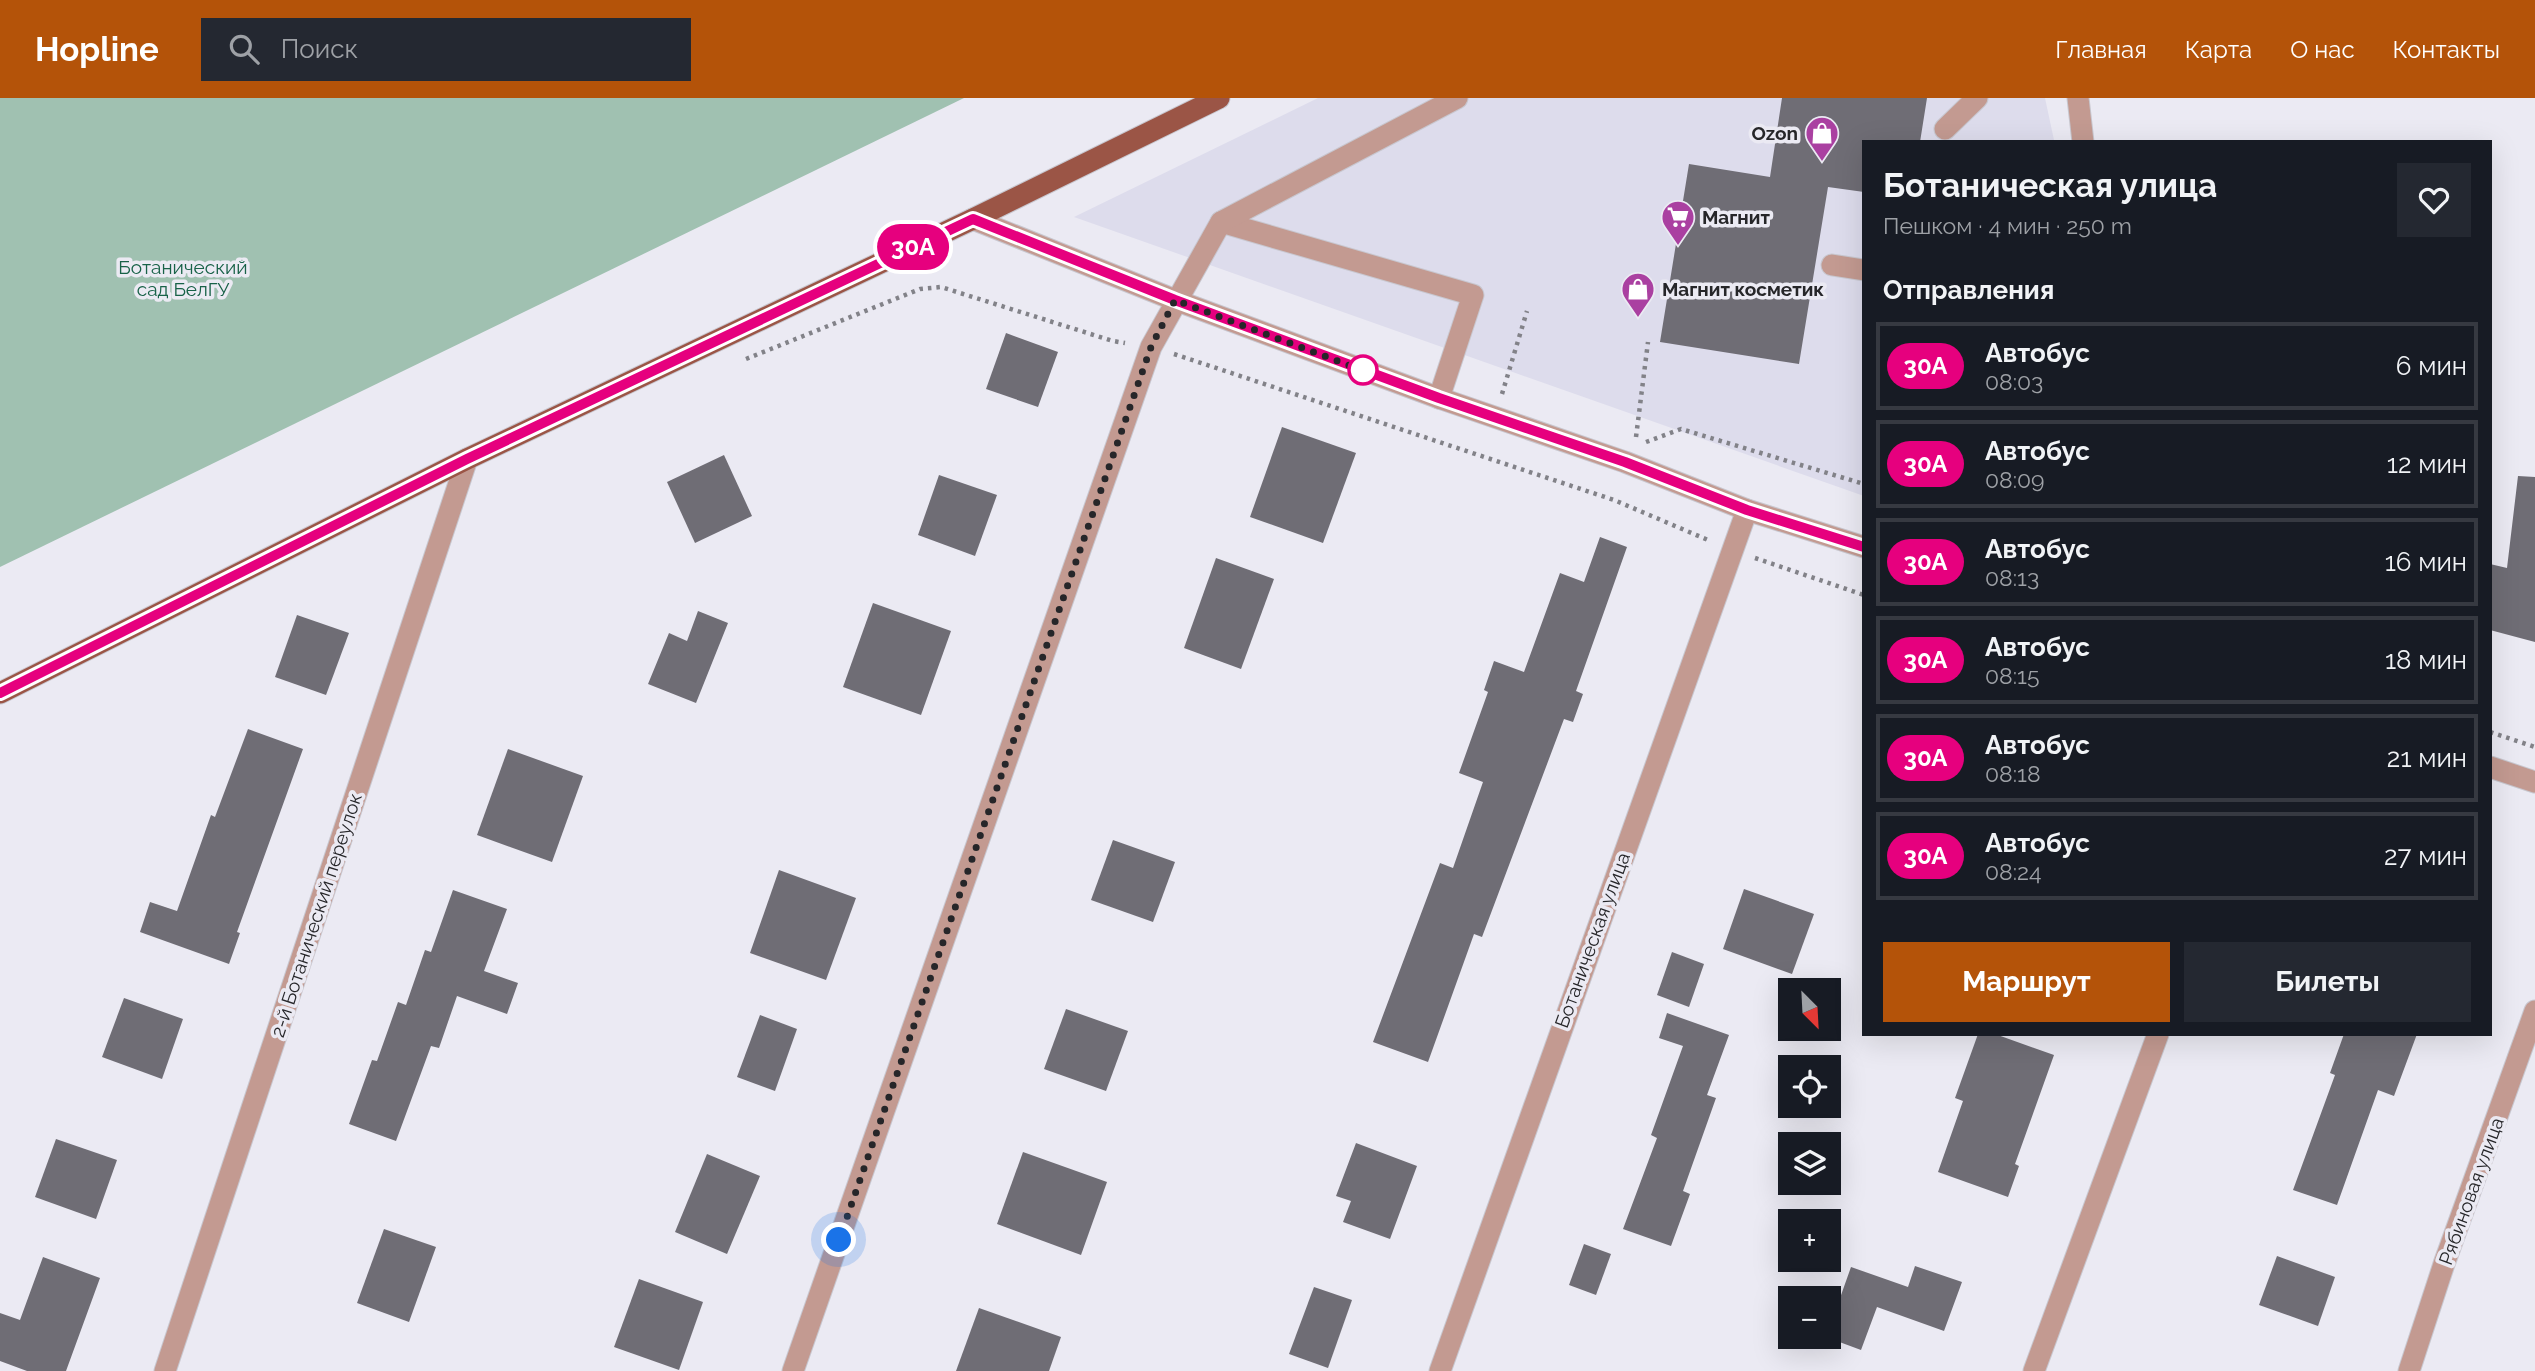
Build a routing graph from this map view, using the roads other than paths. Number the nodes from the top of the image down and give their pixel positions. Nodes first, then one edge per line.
1 (1219, 98) edge
2 (1457, 98) edge
3 (1977, 98) edge
4 (2078, 98) edge
5 (1945, 129) dead end
6 (2083, 140) edge
7 (973, 219) junction
8 (1221, 222) junction
9 (1832, 265) dead end
10 (1862, 270) edge
11 (1175, 300) junction
12 (1439, 398) junction
13 (467, 459) junction
14 (1747, 510) junction
15 (1862, 546) edge
16 (0, 693) edge
17 (2492, 768) edge
18 (2535, 782) edge
19 (2535, 1012) edge
20 (2157, 1036) edge
21 (165, 1371) edge
22 (793, 1371) edge
23 (1440, 1371) edge
24 (2034, 1371) edge
25 (2409, 1371) edge

1 - 7 main road
2 - 8 street
3 - 5 street
4 - 6 street
7 - 11 street
7 - 13 main road
8 - 11 street
8 - 12 street
9 - 10 street
11 - 12 street
11 - 22 street
12 - 14 street
13 - 16 main road
13 - 21 street, 2-й Ботанический переулок
14 - 15 street
14 - 23 street, Ботаническая улица
17 - 18 street
19 - 25 street, Рябиновая улица
20 - 24 street

